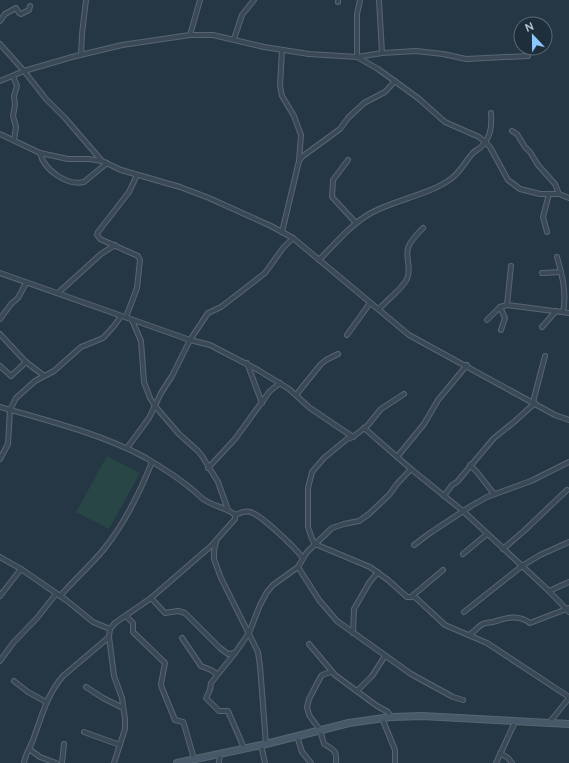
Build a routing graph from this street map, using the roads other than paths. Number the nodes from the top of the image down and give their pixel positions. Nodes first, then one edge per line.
1 (86, 0) edge
2 (200, 0) edge
3 (254, 0) edge
4 (360, 0) edge
5 (379, 0) edge
6 (30, 6) dead end
7 (0, 21) edge
8 (190, 35) junction
9 (234, 39) junction
10 (0, 44) edge
11 (282, 50) junction
12 (382, 53) junction
13 (81, 54) junction
14 (528, 56) dead end
15 (357, 57) junction
16 (24, 71) junction
17 (13, 76) junction
18 (0, 81) edge
19 (395, 81) junction
20 (491, 113) dead end
21 (512, 131) dead end
22 (0, 134) edge
23 (14, 140) junction
24 (485, 142) junction
25 (40, 153) junction
26 (348, 160) dead end
27 (299, 161) junction
28 (105, 162) junction
29 (137, 175) junction
30 (549, 194) junction
31 (559, 194) junction
32 (569, 198) edge
33 (356, 223) junction
34 (424, 228) dead end
35 (282, 232) junction
36 (547, 232) dead end
37 (293, 238) junction
38 (115, 245) junction
39 (557, 257) dead end
40 (319, 260) junction
41 (511, 266) dead end
42 (561, 272) junction
43 (0, 273) edge
44 (542, 273) dead end
45 (26, 283) junction
46 (58, 293) junction
47 (370, 303) junction
48 (507, 305) junction
49 (500, 307) junction
50 (569, 307) edge
51 (379, 309) junction
52 (556, 311) junction
53 (563, 312) junction
54 (569, 313) edge
55 (124, 317) junction
56 (0, 319) edge
57 (132, 320) junction
58 (487, 320) dead end
59 (542, 328) dead end
60 (500, 330) dead end
61 (0, 334) edge
62 (347, 335) dead end
63 (190, 340) junction
64 (338, 354) dead end
65 (545, 356) dead end
66 (26, 362) junction
67 (247, 363) junction
68 (0, 366) edge
69 (467, 366) junction
70 (44, 375) junction
71 (280, 383) junction
72 (404, 394) dead end
73 (296, 395) junction
74 (534, 402) junction
75 (262, 403) junction
76 (155, 406) junction
77 (0, 407) edge
78 (10, 410) junction
79 (569, 420) edge
80 (364, 428) junction
81 (353, 437) junction
82 (127, 448) junction
83 (398, 457) junction
84 (0, 459) edge
85 (152, 462) junction
86 (569, 462) edge
87 (470, 465) junction
88 (208, 468) junction
89 (411, 469) junction
90 (567, 490) dead end
91 (494, 494) junction
92 (444, 496) junction
93 (228, 510) junction
94 (463, 511) junction
95 (235, 515) junction
96 (487, 534) junction
97 (216, 542) junction
98 (569, 542) edge
99 (315, 544) junction
100 (414, 545) dead end
101 (503, 549) junction
102 (463, 554) dead end
103 (0, 556) edge
104 (303, 558) junction
105 (522, 566) junction
106 (298, 567) junction
107 (21, 569) junction
108 (443, 570) dead end
109 (378, 572) junction
110 (569, 582) edge
111 (549, 591) junction
112 (58, 595) junction
113 (0, 596) edge
114 (151, 598) junction
115 (409, 598) junction
116 (568, 610) edge
117 (464, 612) dead end
118 (126, 616) junction
119 (110, 629) junction
120 (249, 633) junction
121 (353, 633) junction
122 (470, 635) junction
123 (109, 637) junction
124 (182, 638) dead end
125 (309, 644) dead end
126 (235, 653) junction
127 (385, 656) junction
128 (0, 661) edge
129 (331, 672) junction
130 (217, 674) junction
131 (14, 680) dead end
132 (86, 687) dead end
133 (357, 691) junction
134 (569, 697) edge
135 (463, 700) dead end
136 (46, 702) junction
137 (123, 708) junction
138 (391, 717) junction
139 (382, 718) junction
140 (515, 722) junction
141 (549, 723) junction
142 (569, 724) edge
143 (320, 730) junction
144 (84, 732) dead end
145 (297, 736) junction
146 (64, 744) dead end
147 (263, 744) junction
148 (120, 746) junction
149 (244, 748) junction
150 (29, 749) junction
151 (220, 753) junction
152 (500, 753) junction
153 (194, 759) junction
154 (24, 763) edge
155 (56, 763) edge
156 (62, 763) edge
157 (114, 763) edge
158 (178, 763) edge
159 (219, 763) edge
160 (266, 763) edge
161 (311, 763) edge
162 (336, 763) edge
163 (395, 763) edge
164 (496, 763) edge
165 (512, 763) edge

1 - 13 street
2 - 8 street
3 - 9 street
4 - 15 street
5 - 12 street
6 - 7 street
8 - 9 street
8 - 13 street
9 - 11 street
10 - 16 street
11 - 15 street
11 - 27 street
12 - 14 street
12 - 15 street
13 - 16 street
15 - 19 street
16 - 17 street
16 - 28 street
17 - 18 street
17 - 23 street
19 - 24 street
19 - 27 street
20 - 24 street
21 - 31 street
22 - 23 street
23 - 25 street
24 - 30 street
24 - 33 street
25 - 28 street
25 - 28 street
26 - 33 street
27 - 35 street
28 - 29 street
29 - 35 street
29 - 38 street
30 - 31 street
30 - 36 street
31 - 32 street
33 - 40 street
34 - 51 street
35 - 37 street
37 - 40 street
37 - 63 street
38 - 46 street
38 - 55 street
39 - 42 street
40 - 47 street
41 - 48 street
42 - 44 street
42 - 53 street
43 - 45 street
45 - 46 street
45 - 56 street
46 - 55 street
47 - 51 street
47 - 62 street
48 - 49 street
48 - 52 street
49 - 58 street
49 - 60 street
50 - 53 street
51 - 69 street
52 - 53 street
52 - 59 street
53 - 54 street
55 - 57 street
55 - 70 street
57 - 63 street
57 - 76 street
61 - 66 street
63 - 67 street
63 - 76 street
64 - 73 street
65 - 74 street
66 - 68 street
66 - 70 street
67 - 71 street
67 - 75 street
69 - 74 street
69 - 83 street
70 - 78 street
71 - 73 street
71 - 75 street
72 - 80 street
73 - 81 street
74 - 79 street
74 - 87 street
75 - 88 street
76 - 82 street
76 - 88 street
77 - 78 street
78 - 82 street
78 - 84 street
80 - 81 street
80 - 83 street
81 - 99 street
82 - 85 street
83 - 89 street
85 - 93 street
85 - 112 street
86 - 91 street
87 - 91 street
87 - 92 street
88 - 93 street
89 - 92 street
89 - 99 street
90 - 101 street
91 - 94 street
92 - 94 street
93 - 95 street
94 - 96 street
94 - 100 street
95 - 97 street
95 - 104 street
96 - 101 street
96 - 102 street
97 - 114 street
97 - 120 street
98 - 105 street
99 - 104 street
99 - 109 street
101 - 105 street
103 - 107 street
104 - 106 street
105 - 111 street
105 - 117 street
106 - 120 street
106 - 121 street
107 - 112 street
107 - 113 street
108 - 115 street
109 - 115 street
109 - 121 street
110 - 111 street
111 - 116 street
112 - 119 street
112 - 128 street
114 - 118 street
114 - 126 street
115 - 122 street
116 - 122 street
118 - 119 street
118 - 153 street
119 - 123 street
120 - 126 street
120 - 147 street
121 - 127 street
122 - 134 street
123 - 136 street
123 - 137 street
124 - 130 street
125 - 129 street
126 - 130 street
127 - 133 street
127 - 135 street
129 - 133 street
129 - 143 street
130 - 149 street
131 - 136 street
132 - 137 street
133 - 138 street
134 - 141 street
136 - 150 street
137 - 148 street
138 - 139 street
138 - 140 street
139 - 143 street
139 - 163 street
140 - 141 street
140 - 152 street
141 - 142 street
143 - 145 street
143 - 162 street
144 - 148 street
145 - 147 street
145 - 161 street
146 - 156 street
147 - 149 street
147 - 160 street
148 - 157 street
149 - 151 street
150 - 154 street
150 - 155 street
151 - 153 street
151 - 159 street
152 - 164 street
152 - 165 street
153 - 158 street

